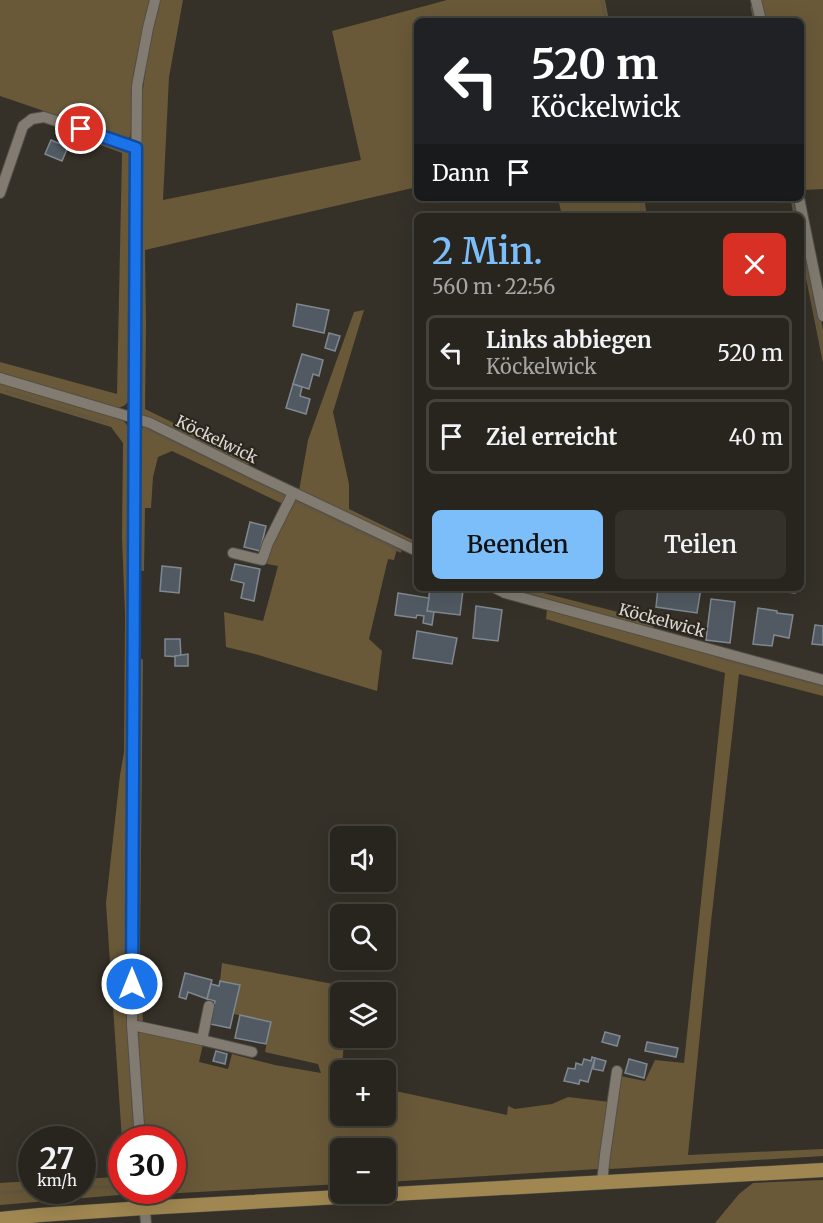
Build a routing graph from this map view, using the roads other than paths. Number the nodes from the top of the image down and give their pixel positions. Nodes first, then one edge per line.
1 (155, 0) edge
2 (756, 0) edge
3 (760, 18) edge
4 (136, 148) junction
5 (0, 193) edge
6 (804, 223) edge
7 (823, 316) edge
8 (0, 378) edge
9 (134, 417) junction
10 (293, 493) junction
11 (414, 550) edge
12 (233, 553) dead end
13 (501, 591) edge
14 (823, 680) edge
15 (209, 1005) dead end
16 (132, 1025) junction
17 (202, 1040) junction
18 (252, 1052) dead end
19 (617, 1071) dead end
20 (139, 1126) edge
21 (823, 1170) edge
22 (602, 1182) junction
23 (144, 1204) edge
24 (144, 1208) junction
25 (0, 1219) edge
26 (146, 1223) edge

1 - 4 street
2 - 3 street
4 - 5 street
4 - 9 street
6 - 7 street
8 - 9 street, Köckelwick
9 - 10 street, Köckelwick
9 - 16 street
10 - 11 street, Köckelwick
10 - 12 street
13 - 14 street, Köckelwick
15 - 17 street
16 - 17 street
16 - 20 street
17 - 18 street
19 - 22 street
21 - 22 main road
22 - 24 main road
23 - 24 street
24 - 25 main road
24 - 26 street

